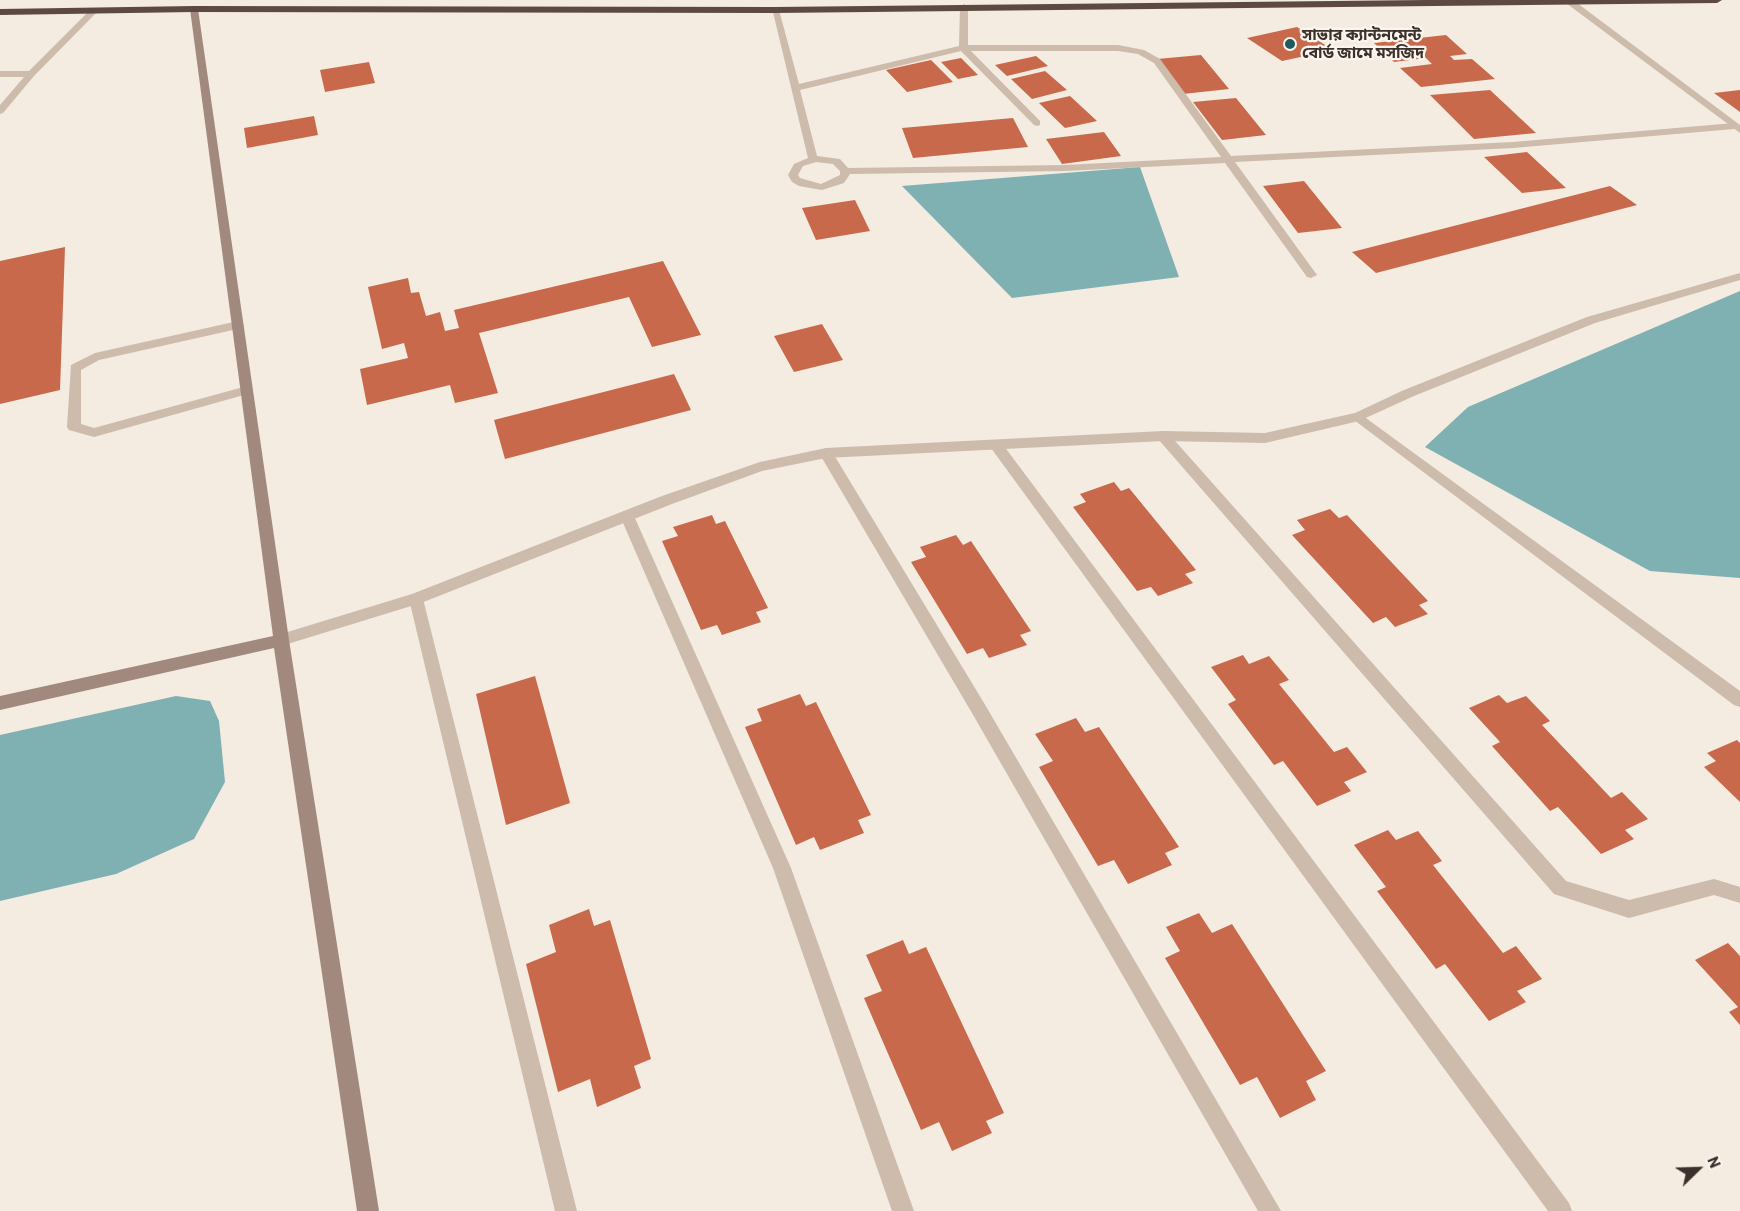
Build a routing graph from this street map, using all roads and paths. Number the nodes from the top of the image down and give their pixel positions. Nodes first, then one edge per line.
1 (1717, 0) edge
2 (1569, 1) edge
3 (964, 7) junction
4 (194, 9) junction
5 (775, 10) junction
6 (93, 11) junction
7 (0, 12) edge
8 (963, 48) junction
9 (0, 74) edge
10 (31, 74) junction
11 (795, 88) junction
12 (0, 111) edge
13 (1037, 123) dead end
14 (1737, 128) edge
15 (1226, 158) junction
16 (813, 159) junction
17 (846, 171) junction
18 (1311, 275) dead end
19 (1740, 276) edge
20 (238, 326) junction
21 (247, 390) junction
22 (1359, 417) junction
23 (1163, 436) junction
24 (996, 445) junction
25 (826, 453) junction
26 (627, 516) junction
27 (416, 599) junction
28 (281, 640) junction
29 (1740, 700) edge
30 (0, 703) edge
31 (1740, 895) edge
32 (368, 1211) edge
33 (566, 1211) edge
34 (903, 1211) edge
35 (1270, 1211) edge
36 (1561, 1211) edge

1 - 2 highway
2 - 3 highway
2 - 14 street
3 - 5 highway
3 - 8 street
4 - 5 highway
4 - 6 highway
4 - 20 street
5 - 11 street
6 - 7 highway
6 - 10 street
8 - 11 street
8 - 13 street
8 - 15 street
9 - 10 street
10 - 12 street
11 - 16 street
14 - 15 street
15 - 17 street
15 - 18 street
16 - 17 street
16 - 17 street
19 - 22 street
20 - 21 street
20 - 21 street
21 - 28 street
22 - 23 street
22 - 29 street
23 - 24 street
23 - 31 street
24 - 25 street
24 - 36 street
25 - 26 street
25 - 35 street
26 - 27 street
26 - 34 street
27 - 28 street
27 - 33 street
28 - 30 street
28 - 32 street

